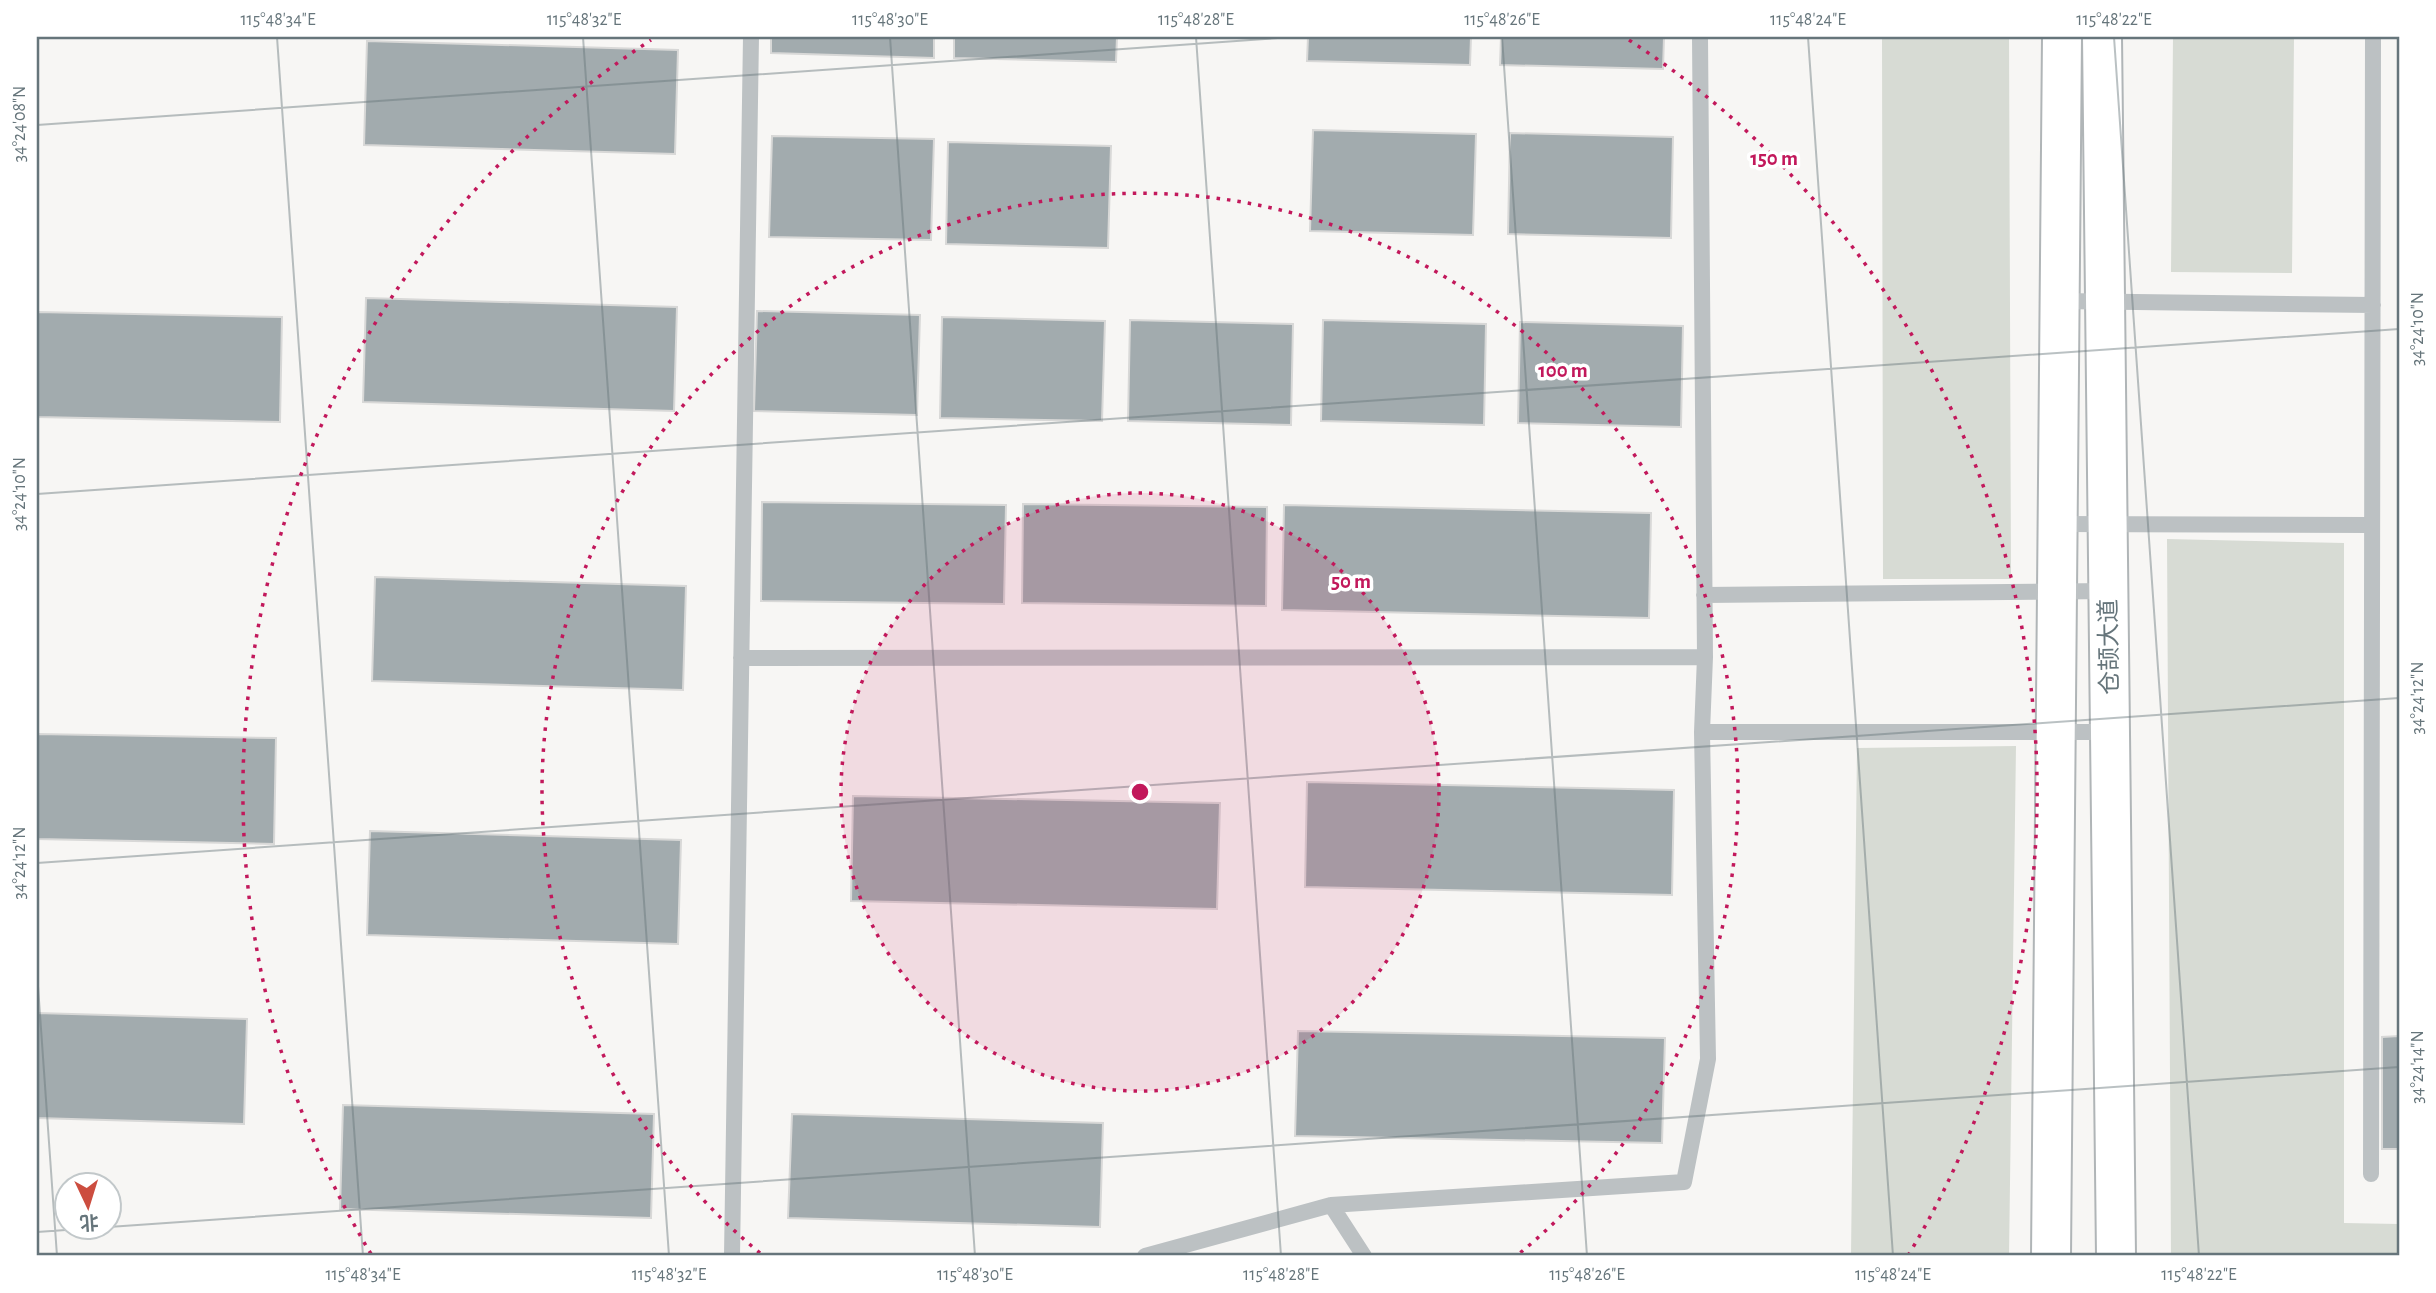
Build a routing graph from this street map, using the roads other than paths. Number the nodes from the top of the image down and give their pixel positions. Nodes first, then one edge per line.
1 (751, 37) edge
2 (1700, 37) edge
3 (2062, 37) edge
4 (2102, 37) edge
5 (2374, 37) edge
6 (2060, 301) junction
7 (2105, 302) junction
8 (2373, 305) junction
9 (2058, 524) junction
10 (2108, 524) junction
11 (2372, 525) junction
12 (2057, 591) junction
13 (2109, 591) junction
14 (1704, 595) junction
15 (1705, 657) junction
16 (741, 658) junction
17 (1702, 732) junction
18 (2056, 732) junction
19 (2110, 732) junction
20 (2371, 1174) dead end
21 (1331, 1205) junction
22 (732, 1256) edge
23 (1145, 1256) edge
24 (1364, 1256) edge
25 (2051, 1256) edge
26 (2116, 1256) edge

1 - 16 lane
2 - 14 lane
3 - 6 main road, 仓颉大道
4 - 7 main road, 仓颉大道
5 - 8 lane
6 - 7 lane
6 - 9 main road, 仓颉大道
7 - 8 lane
7 - 10 main road, 仓颉大道
8 - 11 lane
9 - 10 lane
9 - 12 main road, 仓颉大道
10 - 11 lane
10 - 13 main road, 仓颉大道
11 - 20 lane
12 - 13 lane
12 - 14 lane
12 - 18 main road, 仓颉大道
13 - 19 main road, 仓颉大道
14 - 15 lane
15 - 16 lane
15 - 17 lane
16 - 22 lane
17 - 18 lane
17 - 21 lane
18 - 19 lane
18 - 25 main road, 仓颉大道
19 - 26 main road, 仓颉大道
21 - 23 lane
21 - 24 lane

